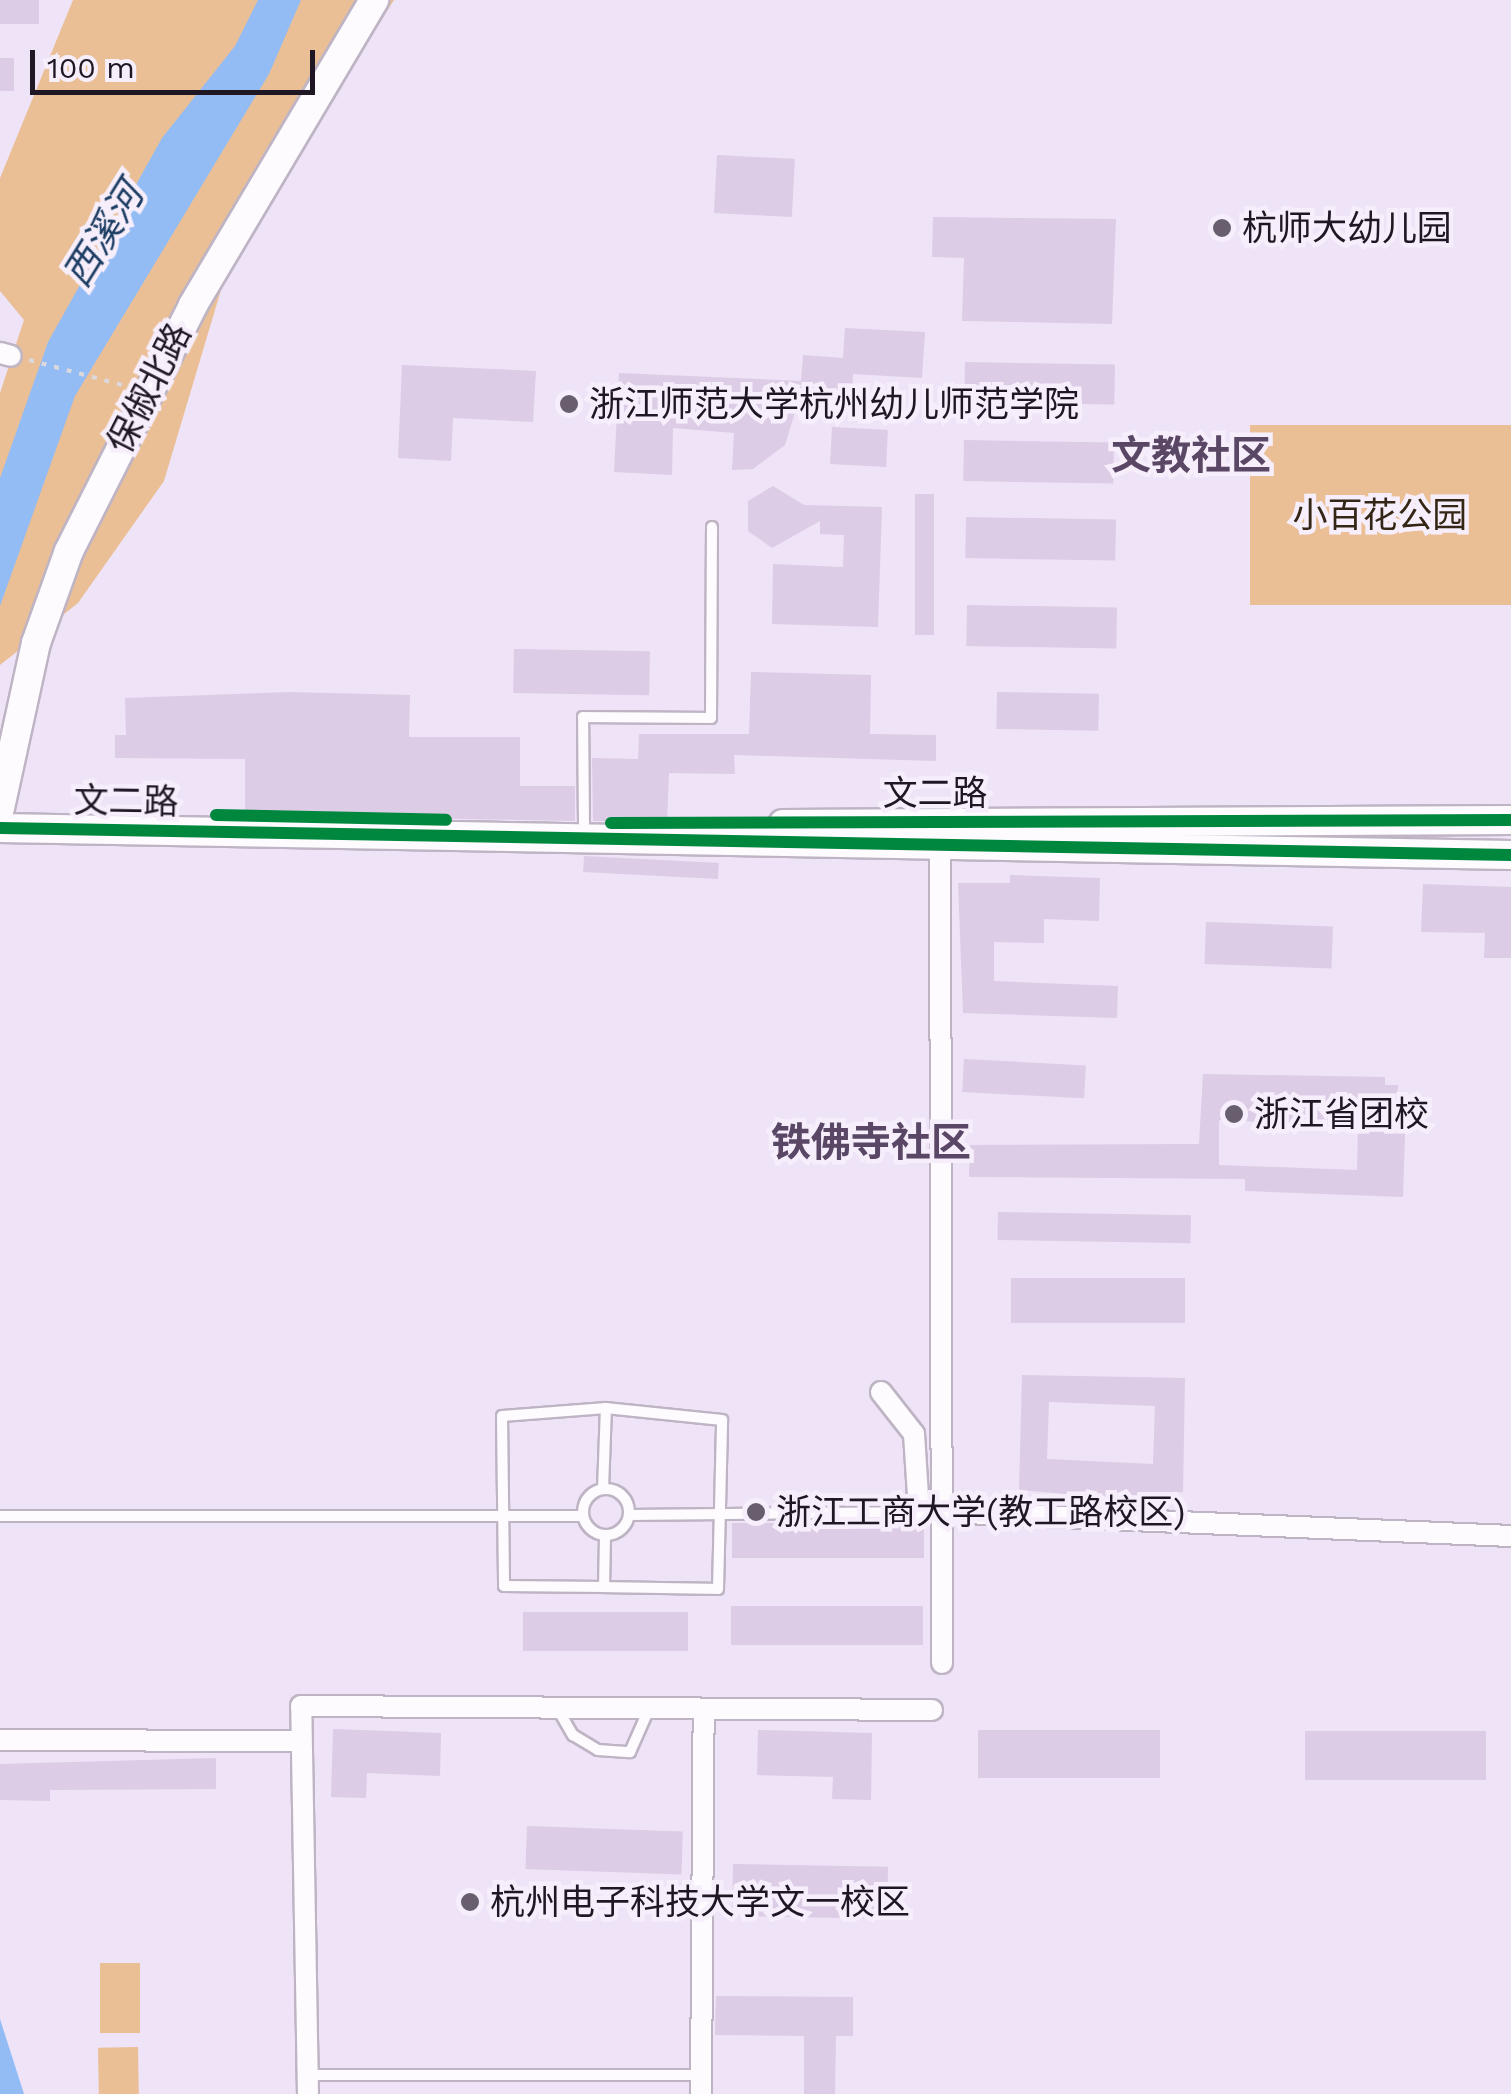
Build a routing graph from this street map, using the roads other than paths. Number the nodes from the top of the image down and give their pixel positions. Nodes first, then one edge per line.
1 (374, 0) edge
2 (712, 527) dead end
3 (0, 810) edge
4 (1511, 820) edge
5 (584, 822) junction
6 (0, 828) edge
7 (940, 834) junction
8 (1511, 856) edge
9 (881, 1392) dead end
10 (606, 1408) junction
11 (603, 1489) junction
12 (930, 1512) junction
13 (720, 1514) junction
14 (630, 1515) junction
15 (0, 1516) edge
16 (503, 1516) junction
17 (583, 1516) junction
18 (605, 1536) junction
19 (1511, 1536) edge
20 (604, 1587) junction
21 (942, 1663) dead end
22 (556, 1705) junction
23 (650, 1709) junction
24 (704, 1709) junction
25 (932, 1710) dead end
26 (0, 1740) edge
27 (302, 1741) junction
28 (308, 2085) edge
29 (701, 2085) edge

1 - 3 main road, 保俶北路
2 - 5 lane
3 - 5 main road, 文二路
4 - 7 main road, 文二路
5 - 7 main road, 文二路
6 - 7 main road, 文二路
7 - 8 main road, 文二路
7 - 12 street
9 - 12 street
10 - 11 lane
10 - 13 lane
10 - 16 lane
11 - 14 lane
11 - 17 lane
12 - 13 lane
12 - 19 street
12 - 21 street
13 - 14 lane
13 - 20 lane
14 - 18 lane
15 - 16 lane
16 - 17 lane
16 - 20 lane
17 - 18 lane
18 - 20 lane
22 - 23 street
22 - 23 lane
22 - 27 street
23 - 24 street
24 - 25 street
24 - 29 street
26 - 27 street
27 - 28 street
28 - 29 lane

